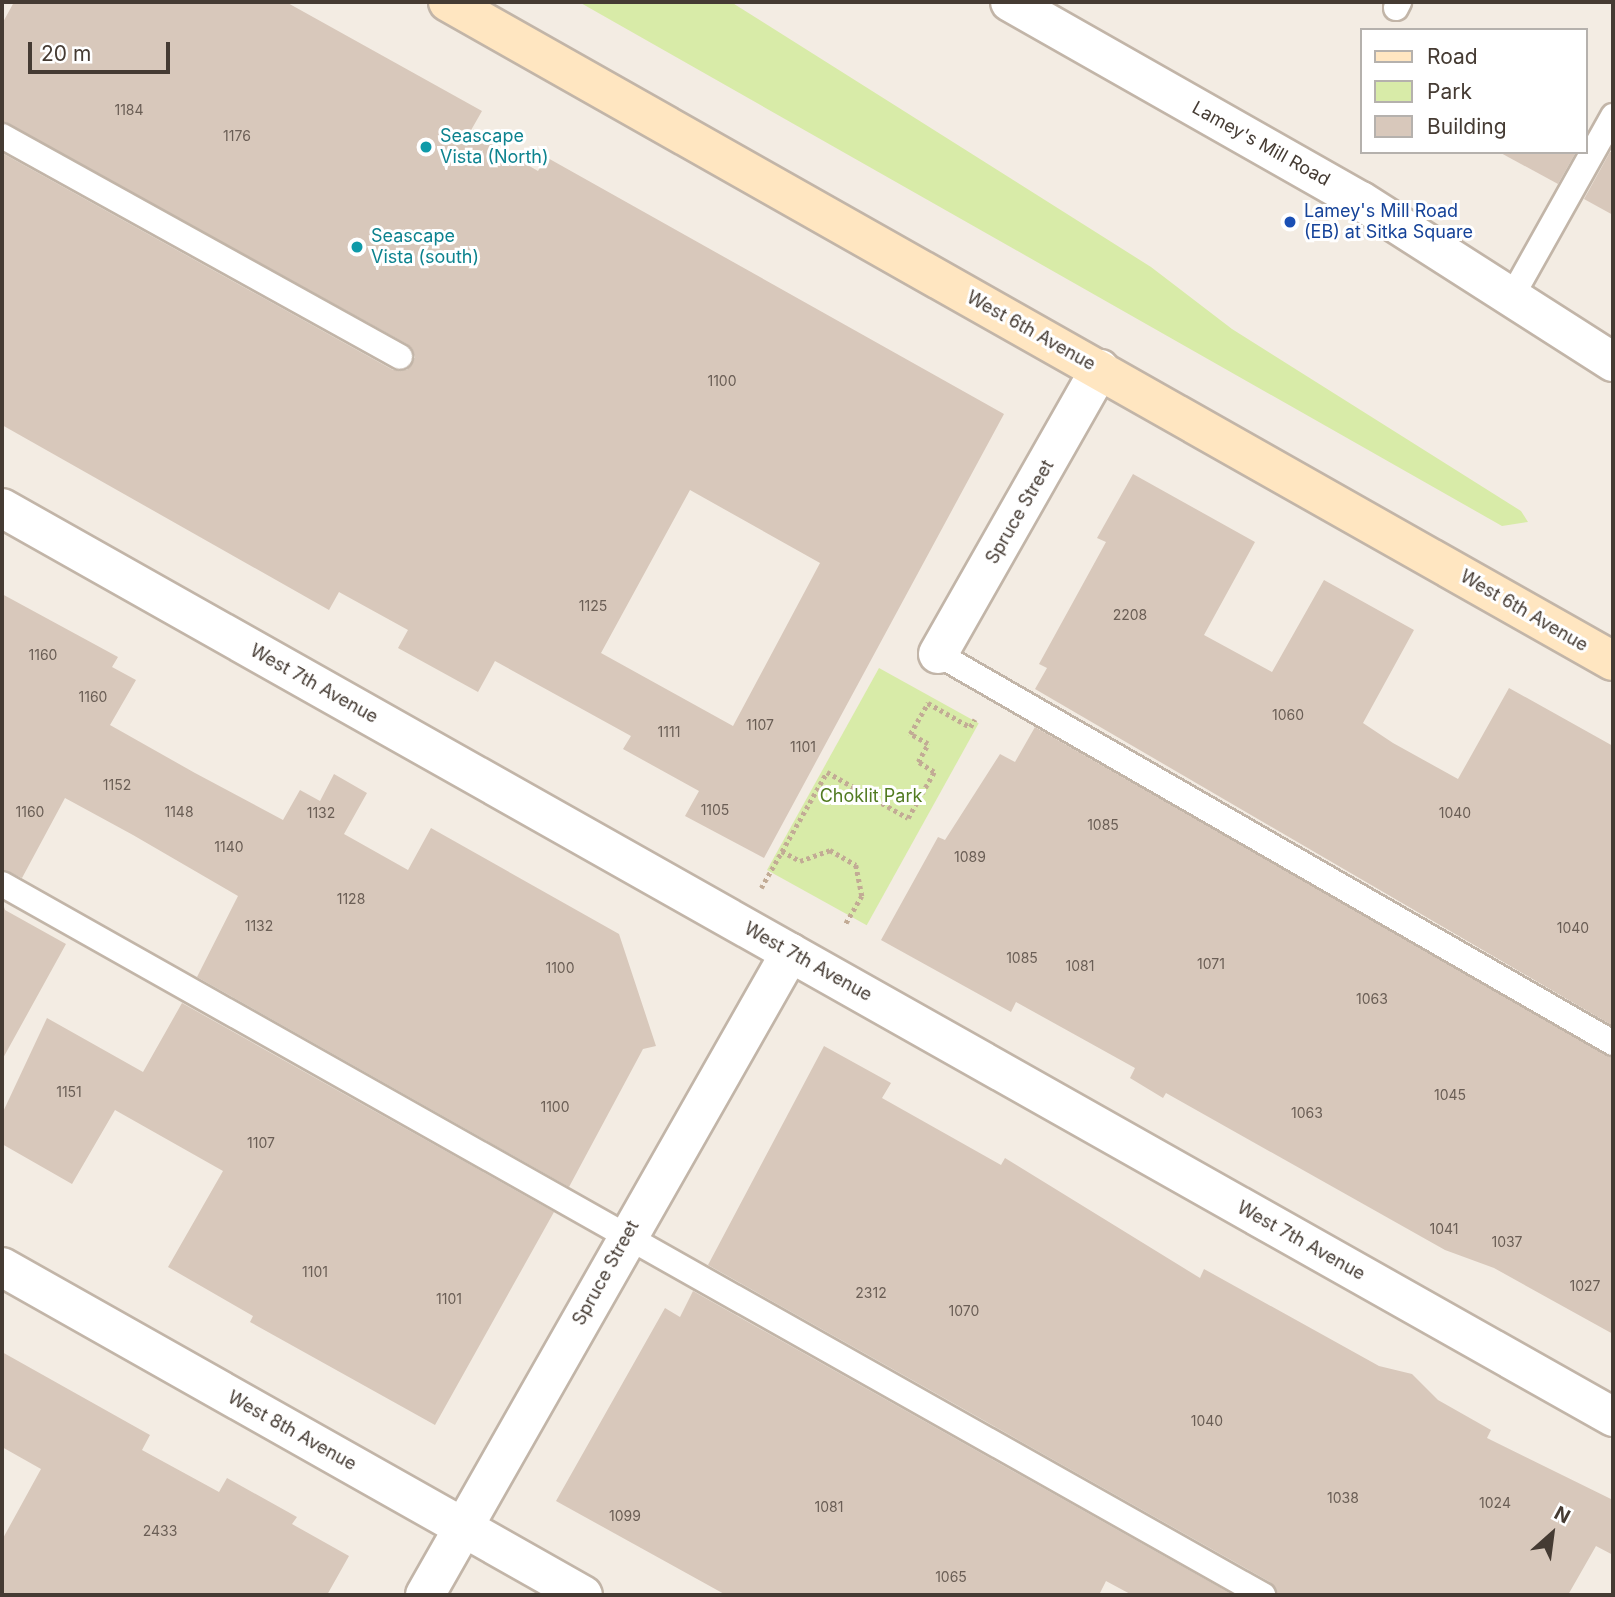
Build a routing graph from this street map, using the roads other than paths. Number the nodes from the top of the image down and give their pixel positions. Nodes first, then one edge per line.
1 (448, 2) edge
2 (1010, 2) edge
3 (1613, 116) edge
4 (2, 135) edge
5 (1511, 298) junction
6 (400, 357) dead end
7 (1613, 362) edge
8 (1100, 369) junction
9 (2, 508) edge
10 (938, 654) joint
11 (1613, 661) edge
12 (2, 884) edge
13 (790, 953) junction
14 (1613, 1043) edge
15 (627, 1236) junction
16 (2, 1267) edge
17 (1613, 1417) edge
18 (463, 1528) junction
19 (425, 1595) edge
20 (583, 1595) edge
21 (1263, 1595) edge

1 - 8 main road, West 6th Avenue
2 - 5 street, Lamey's Mill Road
3 - 5 lane
4 - 6 lane
5 - 7 street, Lamey's Mill Road
8 - 10 street, Spruce Street
8 - 11 main road, West 6th Avenue
9 - 13 street, West 7th Avenue
10 - 14 lane
12 - 15 lane
13 - 15 street, Spruce Street
13 - 17 street, West 7th Avenue
15 - 18 street, Spruce Street
15 - 21 lane
16 - 18 street, West 8th Avenue
18 - 19 street, Spruce Street
18 - 20 street, West 8th Avenue

